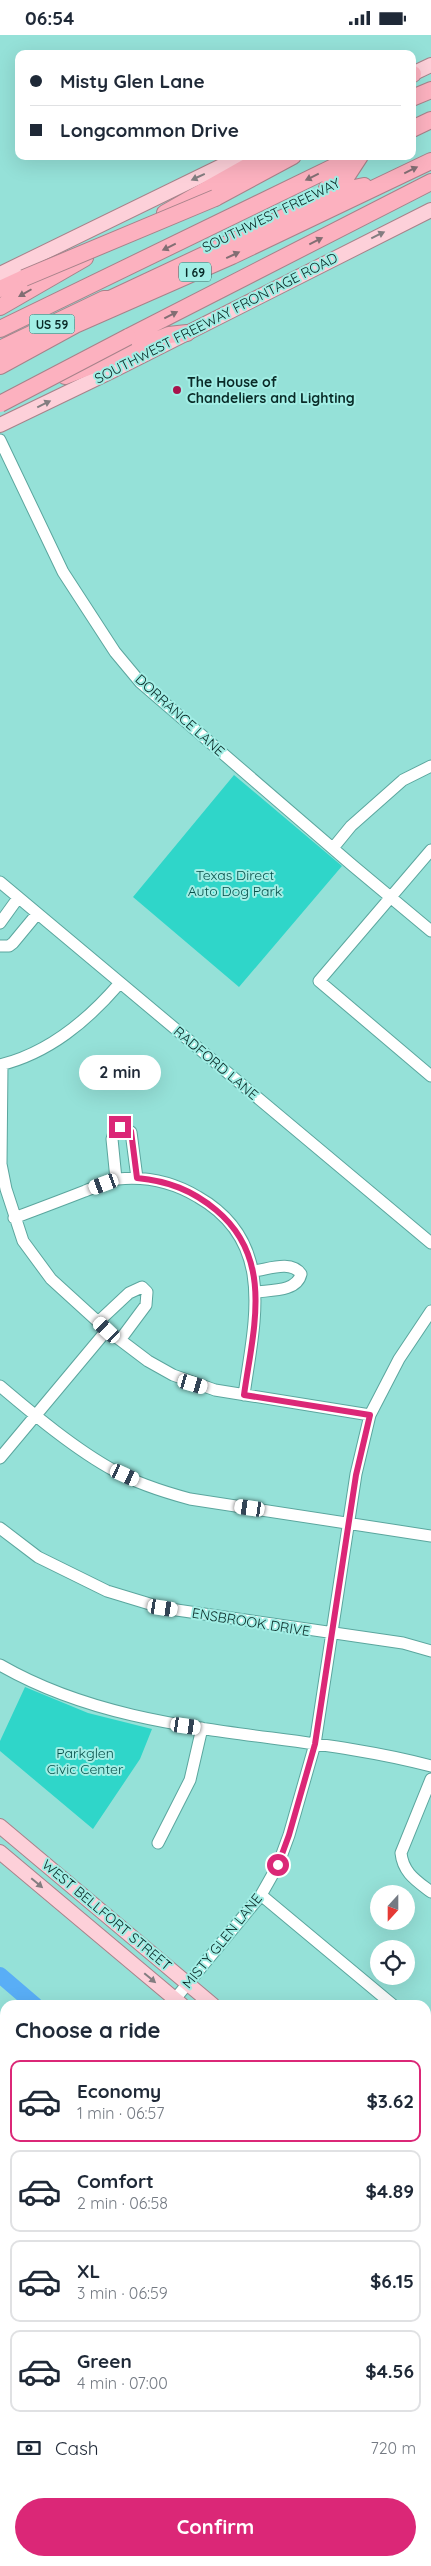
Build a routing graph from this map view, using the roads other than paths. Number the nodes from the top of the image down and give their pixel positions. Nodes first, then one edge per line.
1 (431, 65) edge
2 (416, 72) edge
3 (431, 90) edge
4 (416, 96) edge
5 (431, 120) edge
6 (416, 127) edge
7 (234, 160) edge
8 (259, 160) edge
9 (286, 160) edge
10 (348, 160) edge
11 (357, 160) edge
12 (431, 161) edge
13 (390, 180) junction
14 (431, 182) edge
15 (431, 210) edge
16 (0, 274) edge
17 (0, 289) edge
18 (104, 299) junction
19 (0, 307) edge
20 (0, 329) edge
21 (187, 333) junction
22 (0, 349) edge
23 (0, 366) edge
24 (0, 400) edge
25 (0, 404) edge
26 (0, 425) edge
27 (0, 440) edge
28 (431, 766) edge
29 (333, 848) junction
30 (431, 850) edge
31 (0, 882) edge
32 (391, 897) junction
33 (18, 898) junction
34 (37, 914) junction
35 (0, 923) edge
36 (431, 931) edge
37 (0, 946) edge
38 (119, 984) junction
39 (1, 1065) edge
40 (431, 1076) edge
41 (137, 1178) junction
42 (116, 1179) junction
43 (14, 1218) junction
44 (431, 1243) edge
45 (254, 1271) junction
46 (256, 1292) junction
47 (431, 1311) edge
48 (103, 1326) junction
49 (120, 1340) junction
50 (0, 1386) edge
51 (244, 1395) junction
52 (370, 1415) junction
53 (35, 1416) junction
54 (0, 1458) edge
55 (348, 1523) junction
56 (0, 1528) edge
57 (431, 1536) edge
58 (331, 1634) junction
59 (431, 1651) edge
60 (0, 1665) edge
61 (202, 1728) junction
62 (315, 1744) junction
63 (431, 1766) edge
64 (431, 1779) edge
65 (0, 1826) edge
66 (158, 1843) dead end
67 (0, 1852) edge
68 (431, 1892) edge
69 (261, 1895) junction
70 (188, 1984) junction
71 (176, 2000) edge
72 (179, 2000) edge
73 (207, 2000) edge
74 (387, 2000) edge

1 - 2 main road
3 - 4 highway
5 - 6 highway
7 -> 16 main road
8 -> 19 highway
9 - 17 highway, bridge
10 -> 20 highway, SOUTHWEST FREEWAY / I 69
11 - 18 highway, SOUTHWEST FREEWAY
13 -> 12 highway, SOUTHWEST FREEWAY / I 69
13 - 18 highway, SOUTHWEST FREEWAY
23 -> 13 highway, SOUTHWEST FREEWAY / I 69
25 -> 14 highway, bridge
21 -> 15 main road, SOUTHWEST FREEWAY FRONTAGE ROAD
18 - 22 highway, US 59
21 - 24 highway
26 -> 21 main road, SOUTHWEST FREEWAY FRONTAGE ROAD
27 - 29 street, DORRANCE LANE
28 - 29 street
29 - 32 street, DORRANCE LANE
30 - 32 street
31 - 33 street, RADFORD LANE
32 - 36 street, DORRANCE LANE
32 - 40 street
33 - 34 street, RADFORD LANE
33 - 35 street
34 - 37 street
34 - 38 street, RADFORD LANE
38 - 39 street
38 - 44 street, RADFORD LANE
39 - 43 street
41 - 42 street
41 - 42 street
41 - 45 street
42 - 43 street
43 - 48 street
45 - 46 street
45 - 46 street
46 - 51 street
47 - 52 street, MISTY GLEN LANE
48 - 49 street
48 - 49 street
48 - 53 street
49 - 51 street
50 - 53 street
51 - 52 street
52 - 55 street, MISTY GLEN LANE
53 - 54 street
53 - 55 street
55 - 57 street
55 - 58 street, MISTY GLEN LANE
56 - 58 street, ENSBROOK DRIVE
58 - 59 street, ENSBROOK DRIVE
58 - 62 street, MISTY GLEN LANE
60 - 61 street
61 - 62 street
61 - 66 street
62 - 63 street
62 - 69 street, MISTY GLEN LANE
64 - 68 street
65 - 70 main road, WEST BELLFORT STREET
67 -> 71 main road, WEST BELLFORT STREET
69 - 70 street, MISTY GLEN LANE
69 - 74 street
70 - 72 street, MISTY GLEN LANE
70 - 73 main road, WEST BELLFORT STREET

